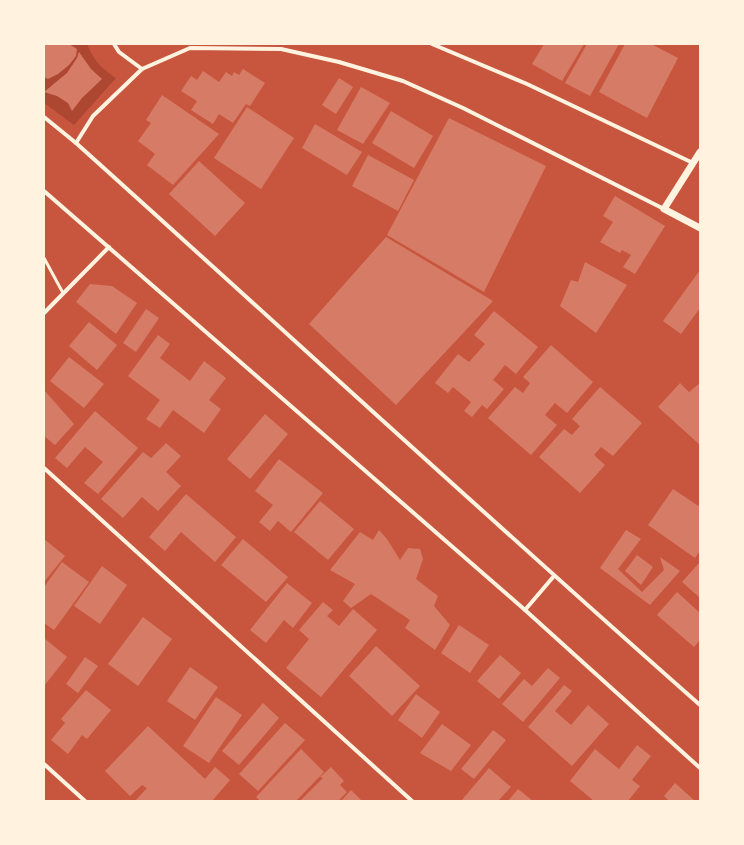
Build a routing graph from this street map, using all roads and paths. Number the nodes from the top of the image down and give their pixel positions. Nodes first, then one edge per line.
1 (114, 44) edge
2 (432, 44) edge
3 (142, 70) junction
4 (44, 117) edge
5 (76, 142) junction
6 (700, 152) edge
7 (697, 165) edge
8 (44, 191) edge
9 (664, 209) junction
10 (700, 228) edge
11 (109, 247) junction
12 (44, 258) edge
13 (63, 293) junction
14 (44, 313) edge
15 (44, 468) edge
16 (554, 576) junction
17 (525, 610) junction
18 (700, 705) edge
19 (44, 764) edge
20 (700, 768) edge
21 (85, 801) edge
22 (412, 801) edge

1 - 3 street
2 - 7 street
3 - 5 street
3 - 9 street
4 - 5 street
5 - 16 street
6 - 7 street
7 - 9 street
8 - 11 street
9 - 10 street
11 - 13 street
11 - 17 street
12 - 13 lane
13 - 14 street
15 - 22 street
16 - 17 street
16 - 18 street
17 - 20 street
19 - 21 street

